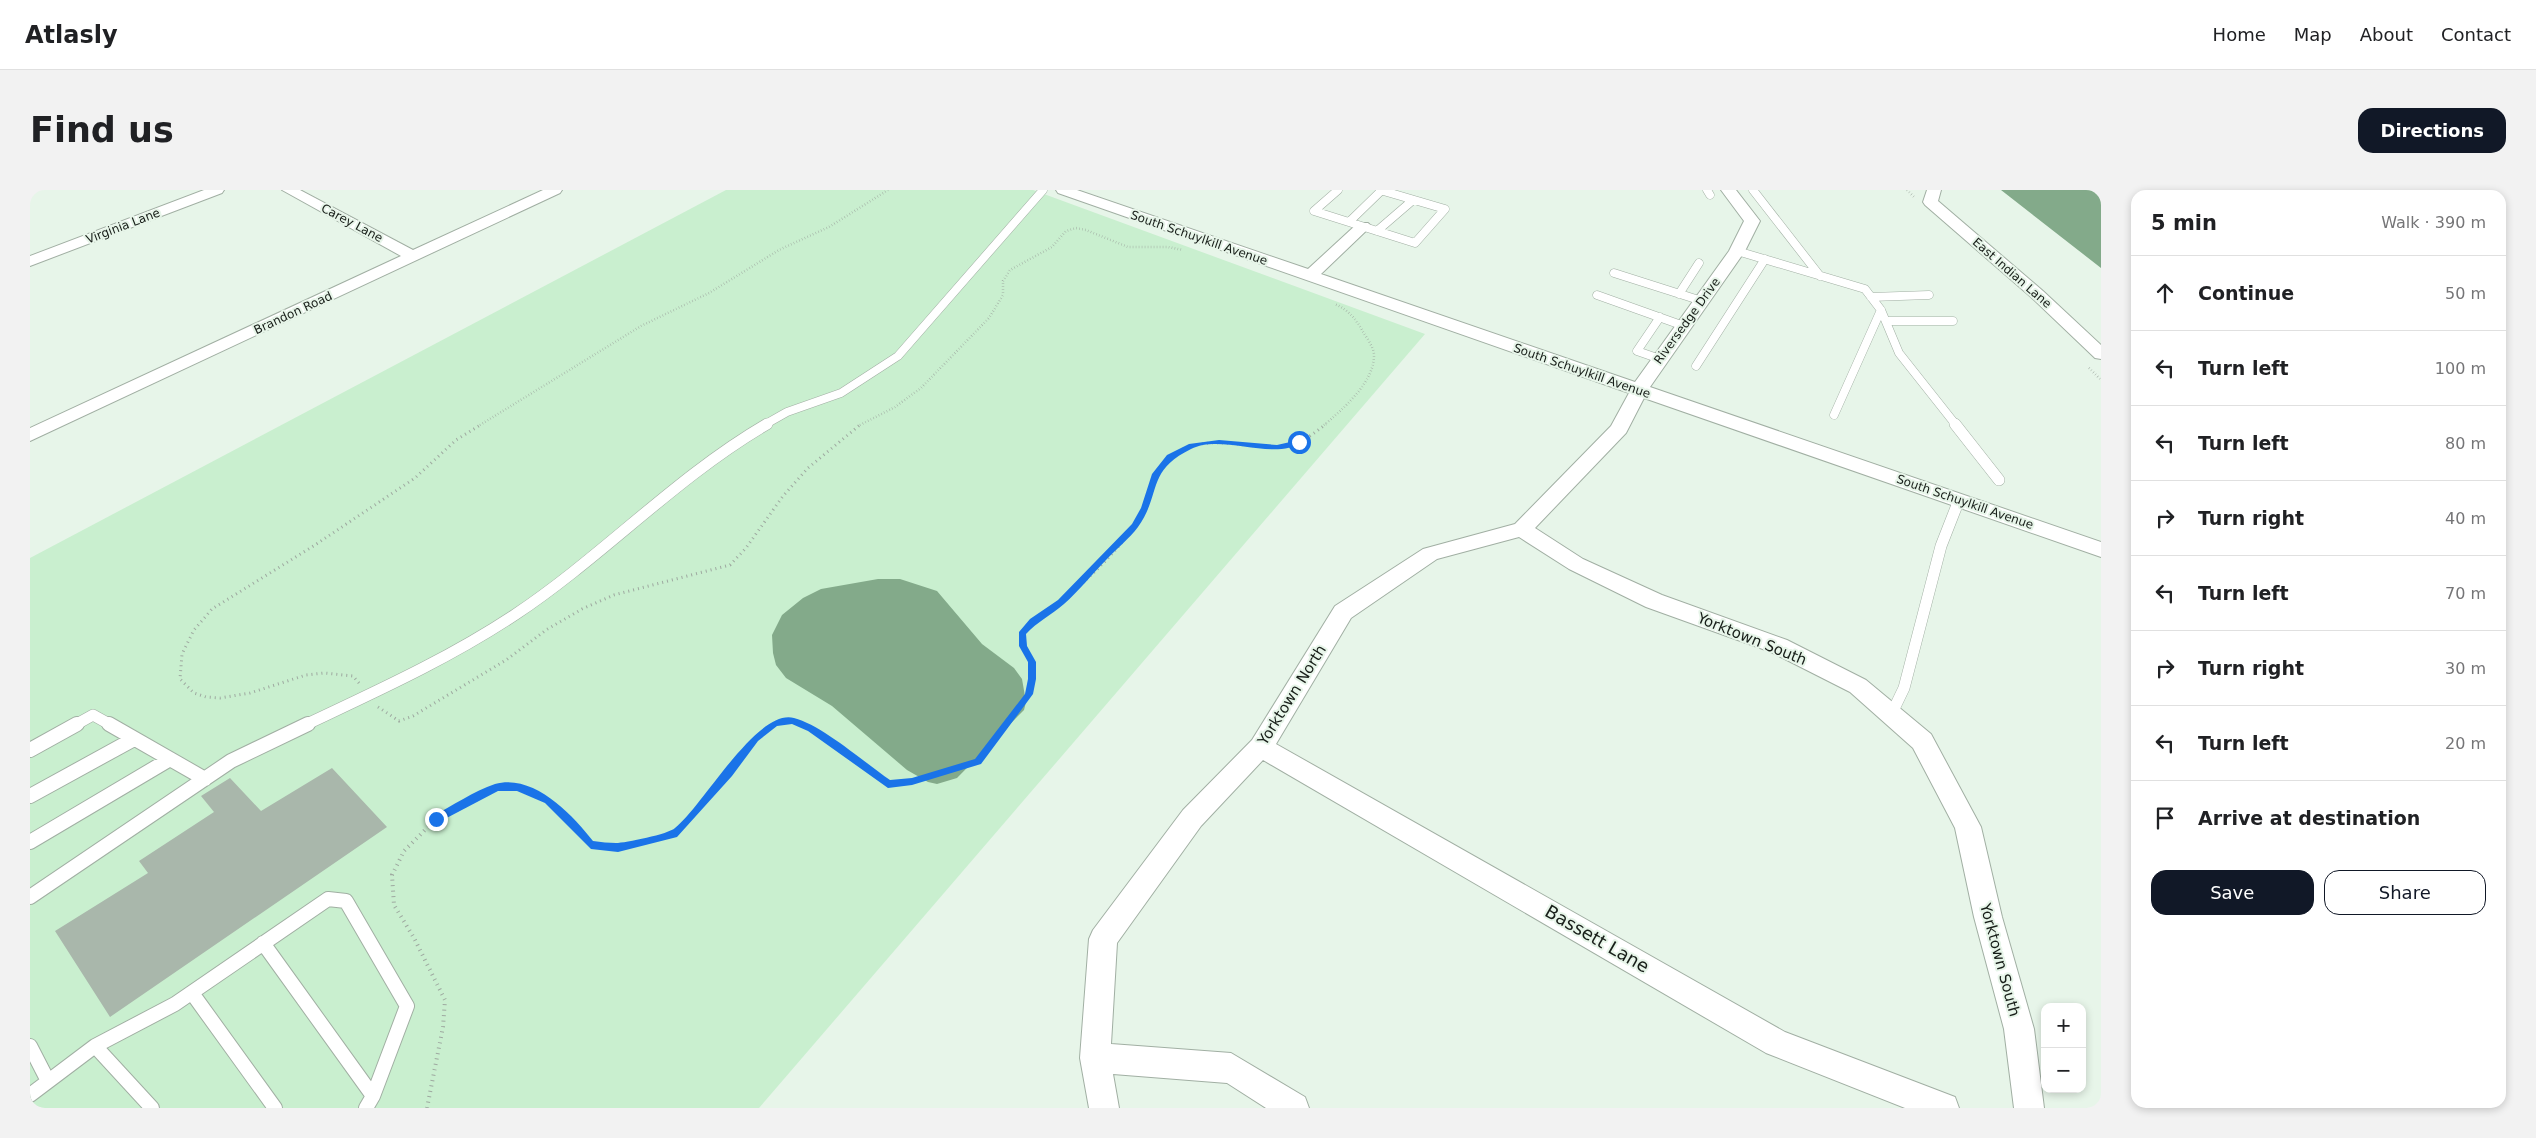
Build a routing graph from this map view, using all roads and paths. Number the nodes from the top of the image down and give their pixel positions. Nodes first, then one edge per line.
1 (217, 190) edge
2 (289, 190) edge
3 (555, 190) edge
4 (888, 190) edge
5 (1043, 190) edge
6 (1063, 190) edge
7 (1338, 190) edge
8 (1381, 190) edge
9 (1728, 190) edge
10 (1754, 190) edge
11 (1934, 190) edge
12 (1400, 192) edge
13 (1413, 200) junction
14 (1363, 226) junction
15 (1737, 251) junction
16 (1192, 252) dead end
17 (414, 257) junction
18 (1764, 259) junction
19 (30, 261) edge
20 (1698, 263) dead end
21 (1614, 273) dead end
22 (1310, 276) junction
23 (1820, 276) junction
24 (1679, 294) junction
25 (1598, 295) dead end
26 (1929, 295) dead end
27 (1871, 297) junction
28 (1702, 301) junction
29 (1329, 302) dead end
30 (1881, 310) junction
31 (1660, 317) junction
32 (1887, 321) junction
33 (1953, 322) dead end
34 (1684, 326) junction
35 (2101, 354) edge
36 (1660, 359) junction
37 (1696, 366) dead end
38 (1638, 391) junction
39 (1834, 416) dead end
40 (30, 435) edge
41 (1999, 480) dead end
42 (1959, 500) junction
43 (1522, 528) junction
44 (2101, 550) edge
45 (368, 695) junction
46 (1891, 715) junction
47 (134, 738) junction
48 (1261, 747) junction
49 (30, 750) edge
50 (170, 759) junction
51 (206, 779) junction
52 (30, 796) edge
53 (30, 842) edge
54 (30, 897) edge
55 (263, 943) junction
56 (192, 993) junction
57 (30, 1046) edge
58 (94, 1046) junction
59 (1095, 1058) junction
60 (48, 1081) junction
61 (30, 1095) edge
62 (369, 1102) edge
63 (152, 1108) edge
64 (275, 1108) edge
65 (427, 1108) edge
66 (1104, 1108) edge
67 (1294, 1108) edge
68 (1944, 1108) edge
69 (2029, 1108) edge

1 - 19 street, Virginia Lane
2 - 17 street, Carey Lane
3 - 17 street, Brandon Road
4 - 45 path
5 - 45 lane
6 - 22 street, South Schuylkill Avenue
7 - 14 lane
8 - 12 lane
8 - 14 lane
9 - 15 street, Riversedge Drive
10 - 23 lane
11 - 35 street, East Indian Lane
12 - 13 lane
13 - 14 lane
13 - 14 lane
14 - 22 street
15 - 18 lane
15 - 28 street, Riversedge Drive
16 - 45 path
17 - 40 street, Brandon Road
18 - 23 lane
18 - 37 lane
20 - 24 lane
21 - 24 lane
22 - 38 street, South Schuylkill Avenue
23 - 27 lane
24 - 28 lane
25 - 31 lane
26 - 27 lane
27 - 30 lane
28 - 34 street, Riversedge Drive
29 - 65 path
30 - 32 lane
30 - 39 lane
31 - 34 lane
31 - 36 lane
32 - 33 lane
32 - 41 lane
34 - 36 street, Riversedge Drive
36 - 38 street, Riversedge Drive
38 - 42 street, South Schuylkill Avenue
38 - 43 street, Yorktown North
42 - 44 street, South Schuylkill Avenue
42 - 46 lane
43 - 46 street, Yorktown South
43 - 48 street, Yorktown North
45 - 51 lane
46 - 69 street, Yorktown South
47 - 49 lane
47 - 50 lane
47 - 52 lane
48 - 59 street, Yorktown North
48 - 68 street, Bassett Lane
50 - 51 lane
50 - 53 lane
51 - 54 lane
55 - 56 lane
55 - 62 lane
55 - 62 lane
56 - 58 lane
56 - 64 lane
57 - 60 lane
58 - 60 lane
58 - 63 lane
59 - 66 street, Yorktown North
59 - 67 street
60 - 61 lane

